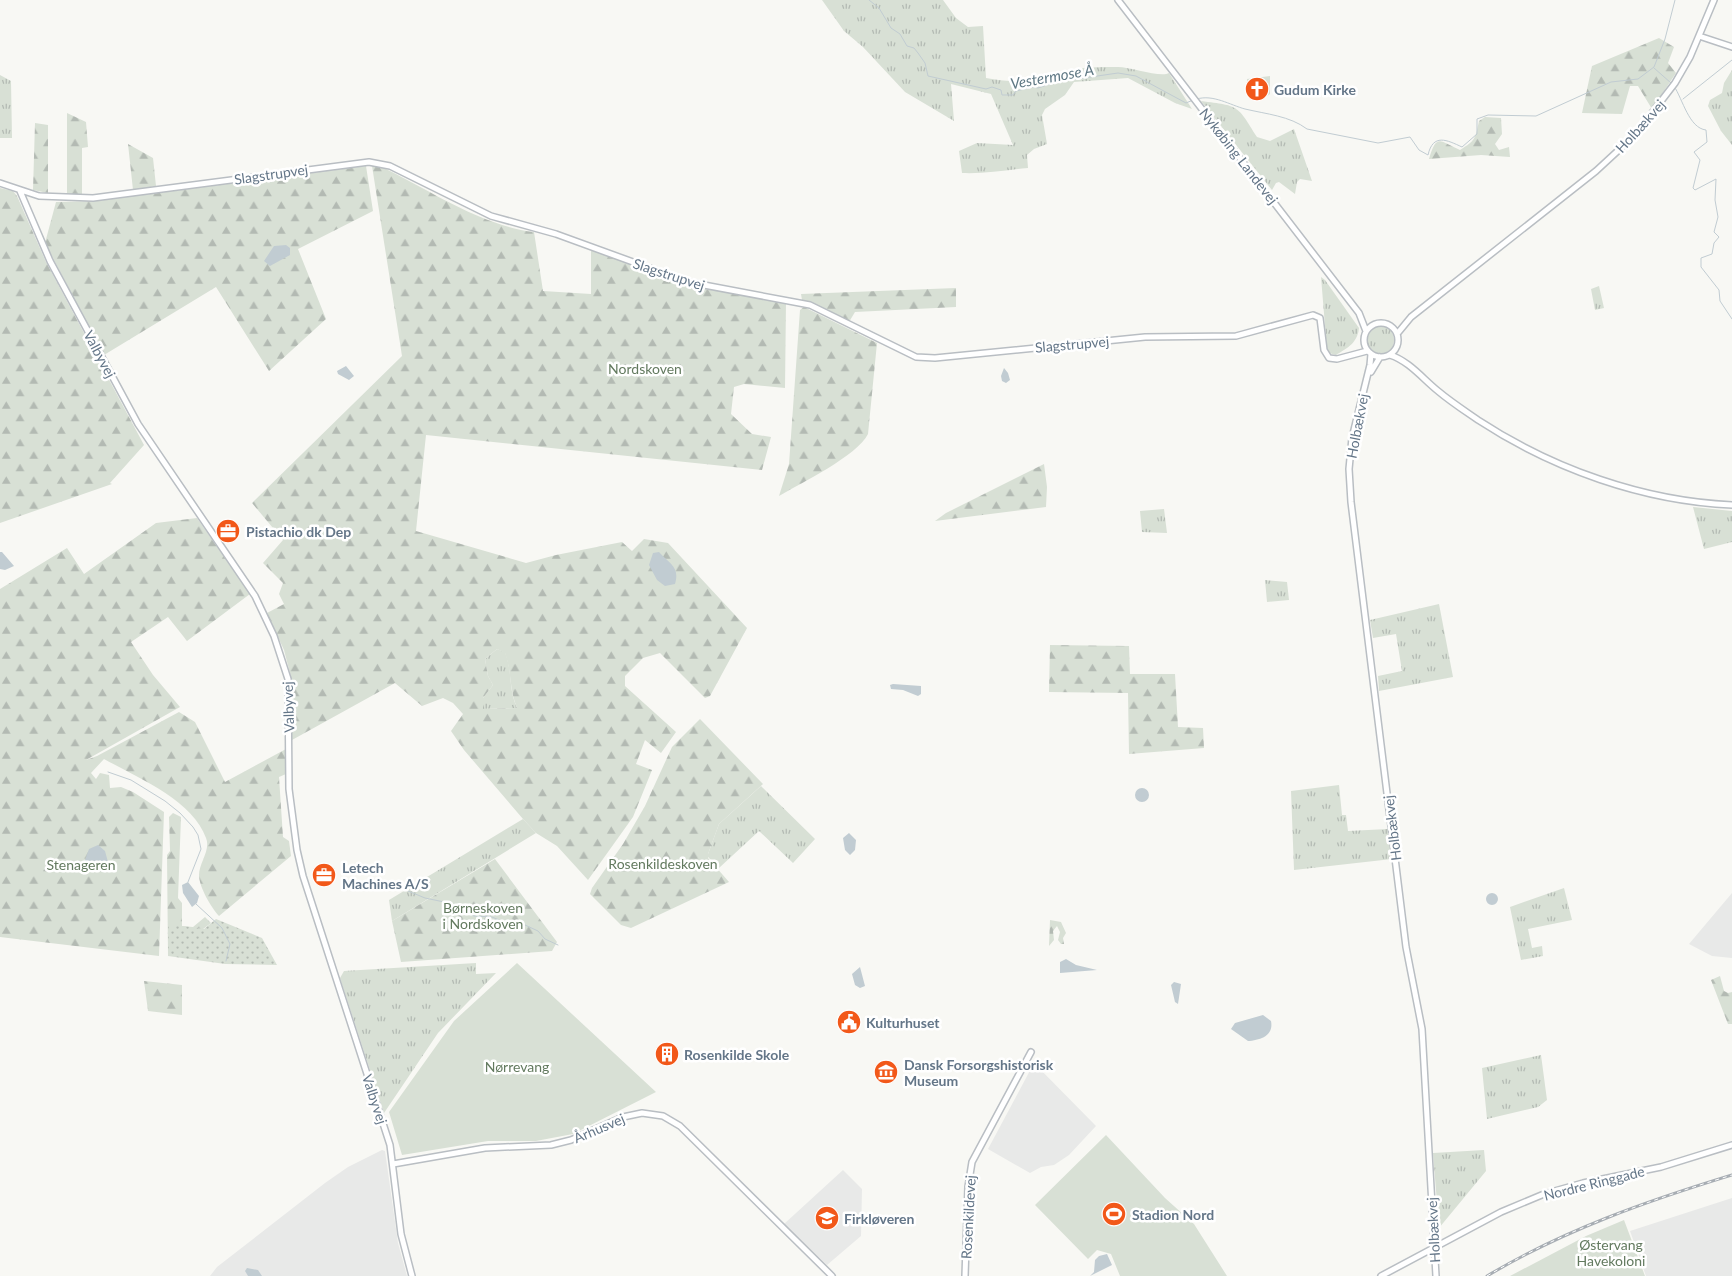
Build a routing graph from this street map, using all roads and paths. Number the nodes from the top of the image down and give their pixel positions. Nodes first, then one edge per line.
1 (1118, 0) edge
2 (1714, 0) edge
3 (1699, 36) junction
4 (1732, 47) edge
5 (0, 183) edge
6 (20, 191) junction
7 (1359, 312) junction
8 (1411, 316) junction
9 (1374, 324) junction
10 (1391, 326) junction
11 (1366, 331) junction
12 (1397, 334) junction
13 (1364, 343) junction
14 (1396, 348) junction
15 (1369, 352) junction
16 (1390, 355) junction
17 (1380, 357) junction
18 (1339, 359) junction
19 (1411, 368) junction
20 (1367, 382) junction
21 (1732, 505) edge
22 (1031, 1052) dead end
23 (1732, 1145) edge
24 (393, 1164) junction
25 (1434, 1247) junction
26 (412, 1276) edge
27 (832, 1276) edge
28 (965, 1276) edge
29 (1381, 1276) edge
30 (1436, 1276) edge

1 - 7 street, Nykøbing Landevej
2 - 3 street, Holbækvej
3 - 4 street
3 - 8 street, Holbækvej
5 - 6 street, Slagstrupvej
6 - 18 street, Slagstrupvej
6 - 24 street, Valbyvej
7 - 9 street, Nykøbing Landevej
7 - 11 street, Nykøbing Landevej
8 - 10 street, Holbækvej
8 - 12 street, Holbækvej
9 - 10 street
9 - 11 street
10 - 12 street
11 - 13 street
12 - 14 street
13 - 15 street
13 - 18 street
14 - 16 street
14 - 19 street
15 - 17 street
15 - 18 street
15 - 20 street, Holbækvej
16 - 17 street
16 - 19 street
17 - 20 street, Holbækvej
19 - 21 street
20 - 25 street, Holbækvej
22 - 28 street, Rosenkildevej
23 - 25 street, Nordre Ringgade
24 - 26 street, Valbyvej
24 - 27 street, Århusvej
25 - 29 street, Nordre Ringgade
25 - 30 street, Holbækvej

